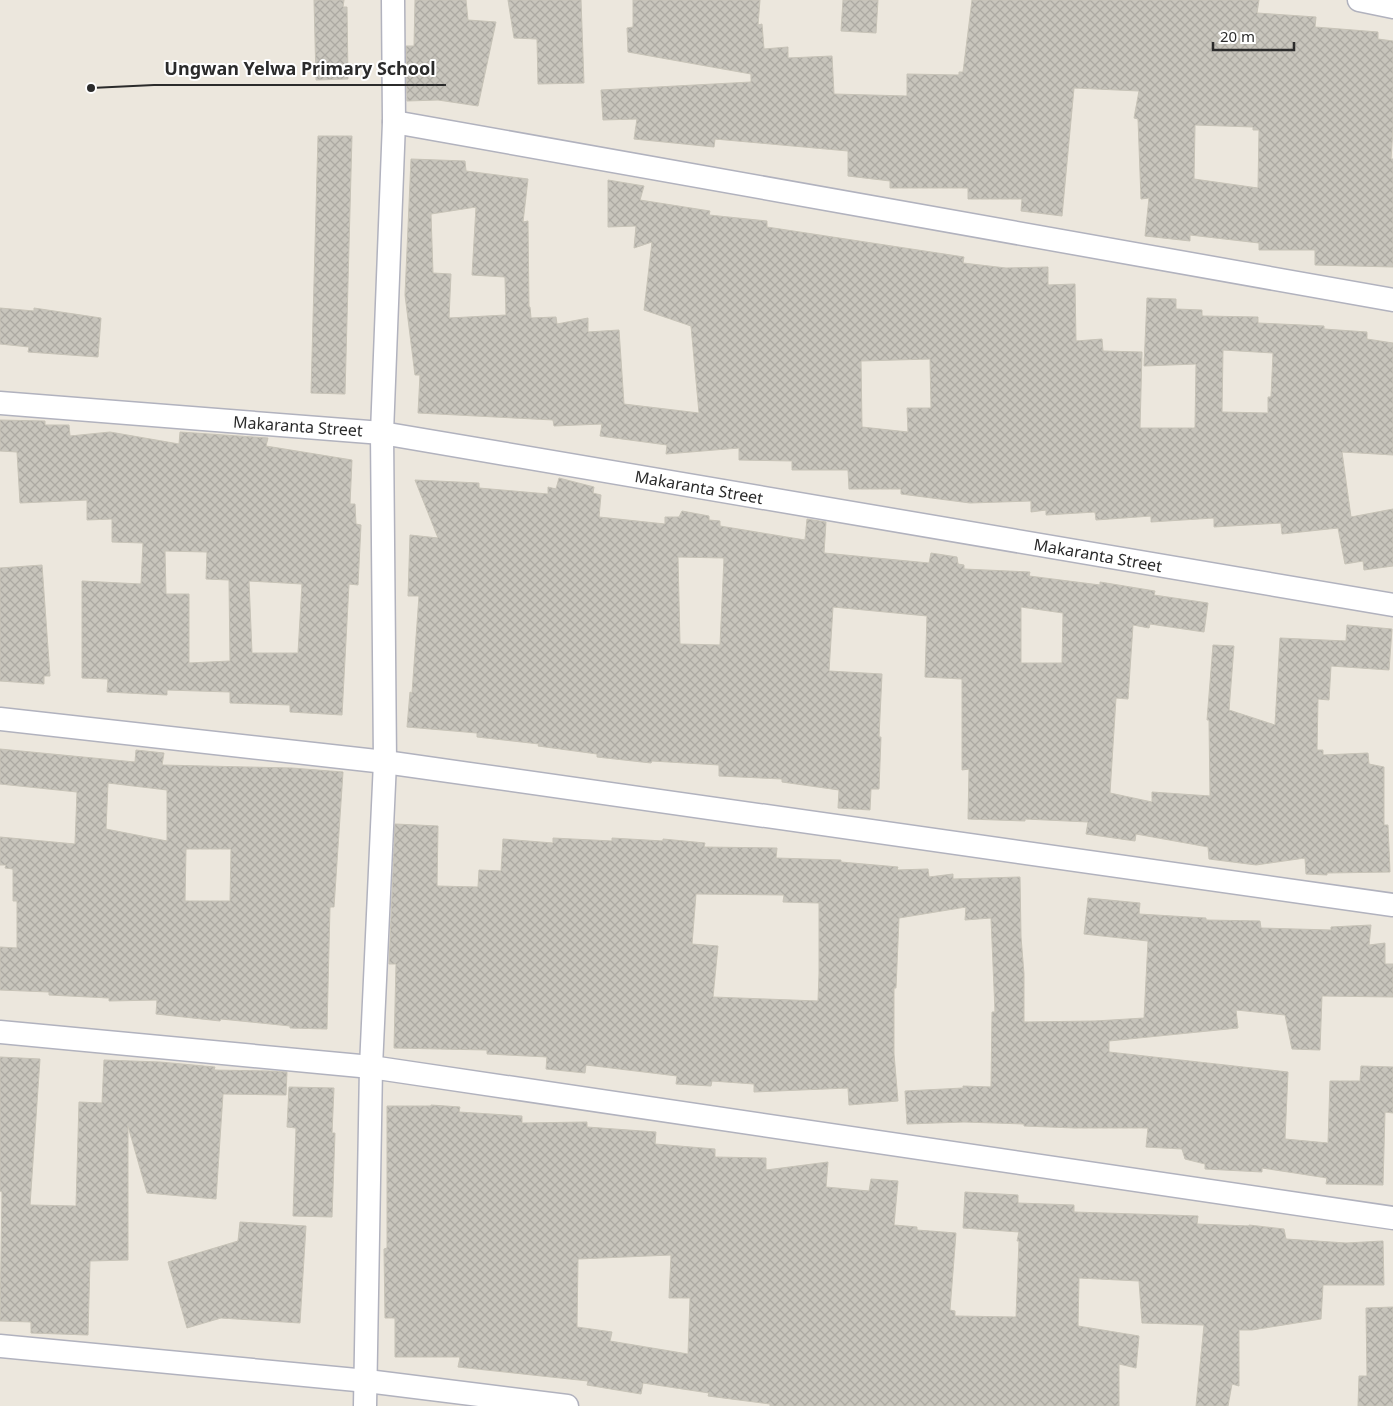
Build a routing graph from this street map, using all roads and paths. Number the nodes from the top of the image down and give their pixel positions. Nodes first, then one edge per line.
1 (393, 0) edge
2 (1359, 0) edge
3 (1393, 7) edge
4 (394, 122) junction
5 (1393, 300) edge
6 (0, 403) edge
7 (382, 432) junction
8 (1393, 605) edge
9 (0, 719) edge
10 (385, 762) junction
11 (1393, 905) edge
12 (0, 1032) edge
13 (371, 1067) junction
14 (1393, 1218) edge
15 (0, 1346) edge
16 (367, 1381) junction
17 (366, 1406) edge
18 (567, 1406) edge

1 - 4 street
2 - 3 street
4 - 5 street
4 - 7 street
6 - 7 street, Makaranta Street
7 - 8 street, Makaranta Street
7 - 10 street
9 - 10 street
10 - 11 street
10 - 13 street
12 - 13 street
13 - 14 street
13 - 16 street
15 - 16 street
16 - 17 street
16 - 18 street

